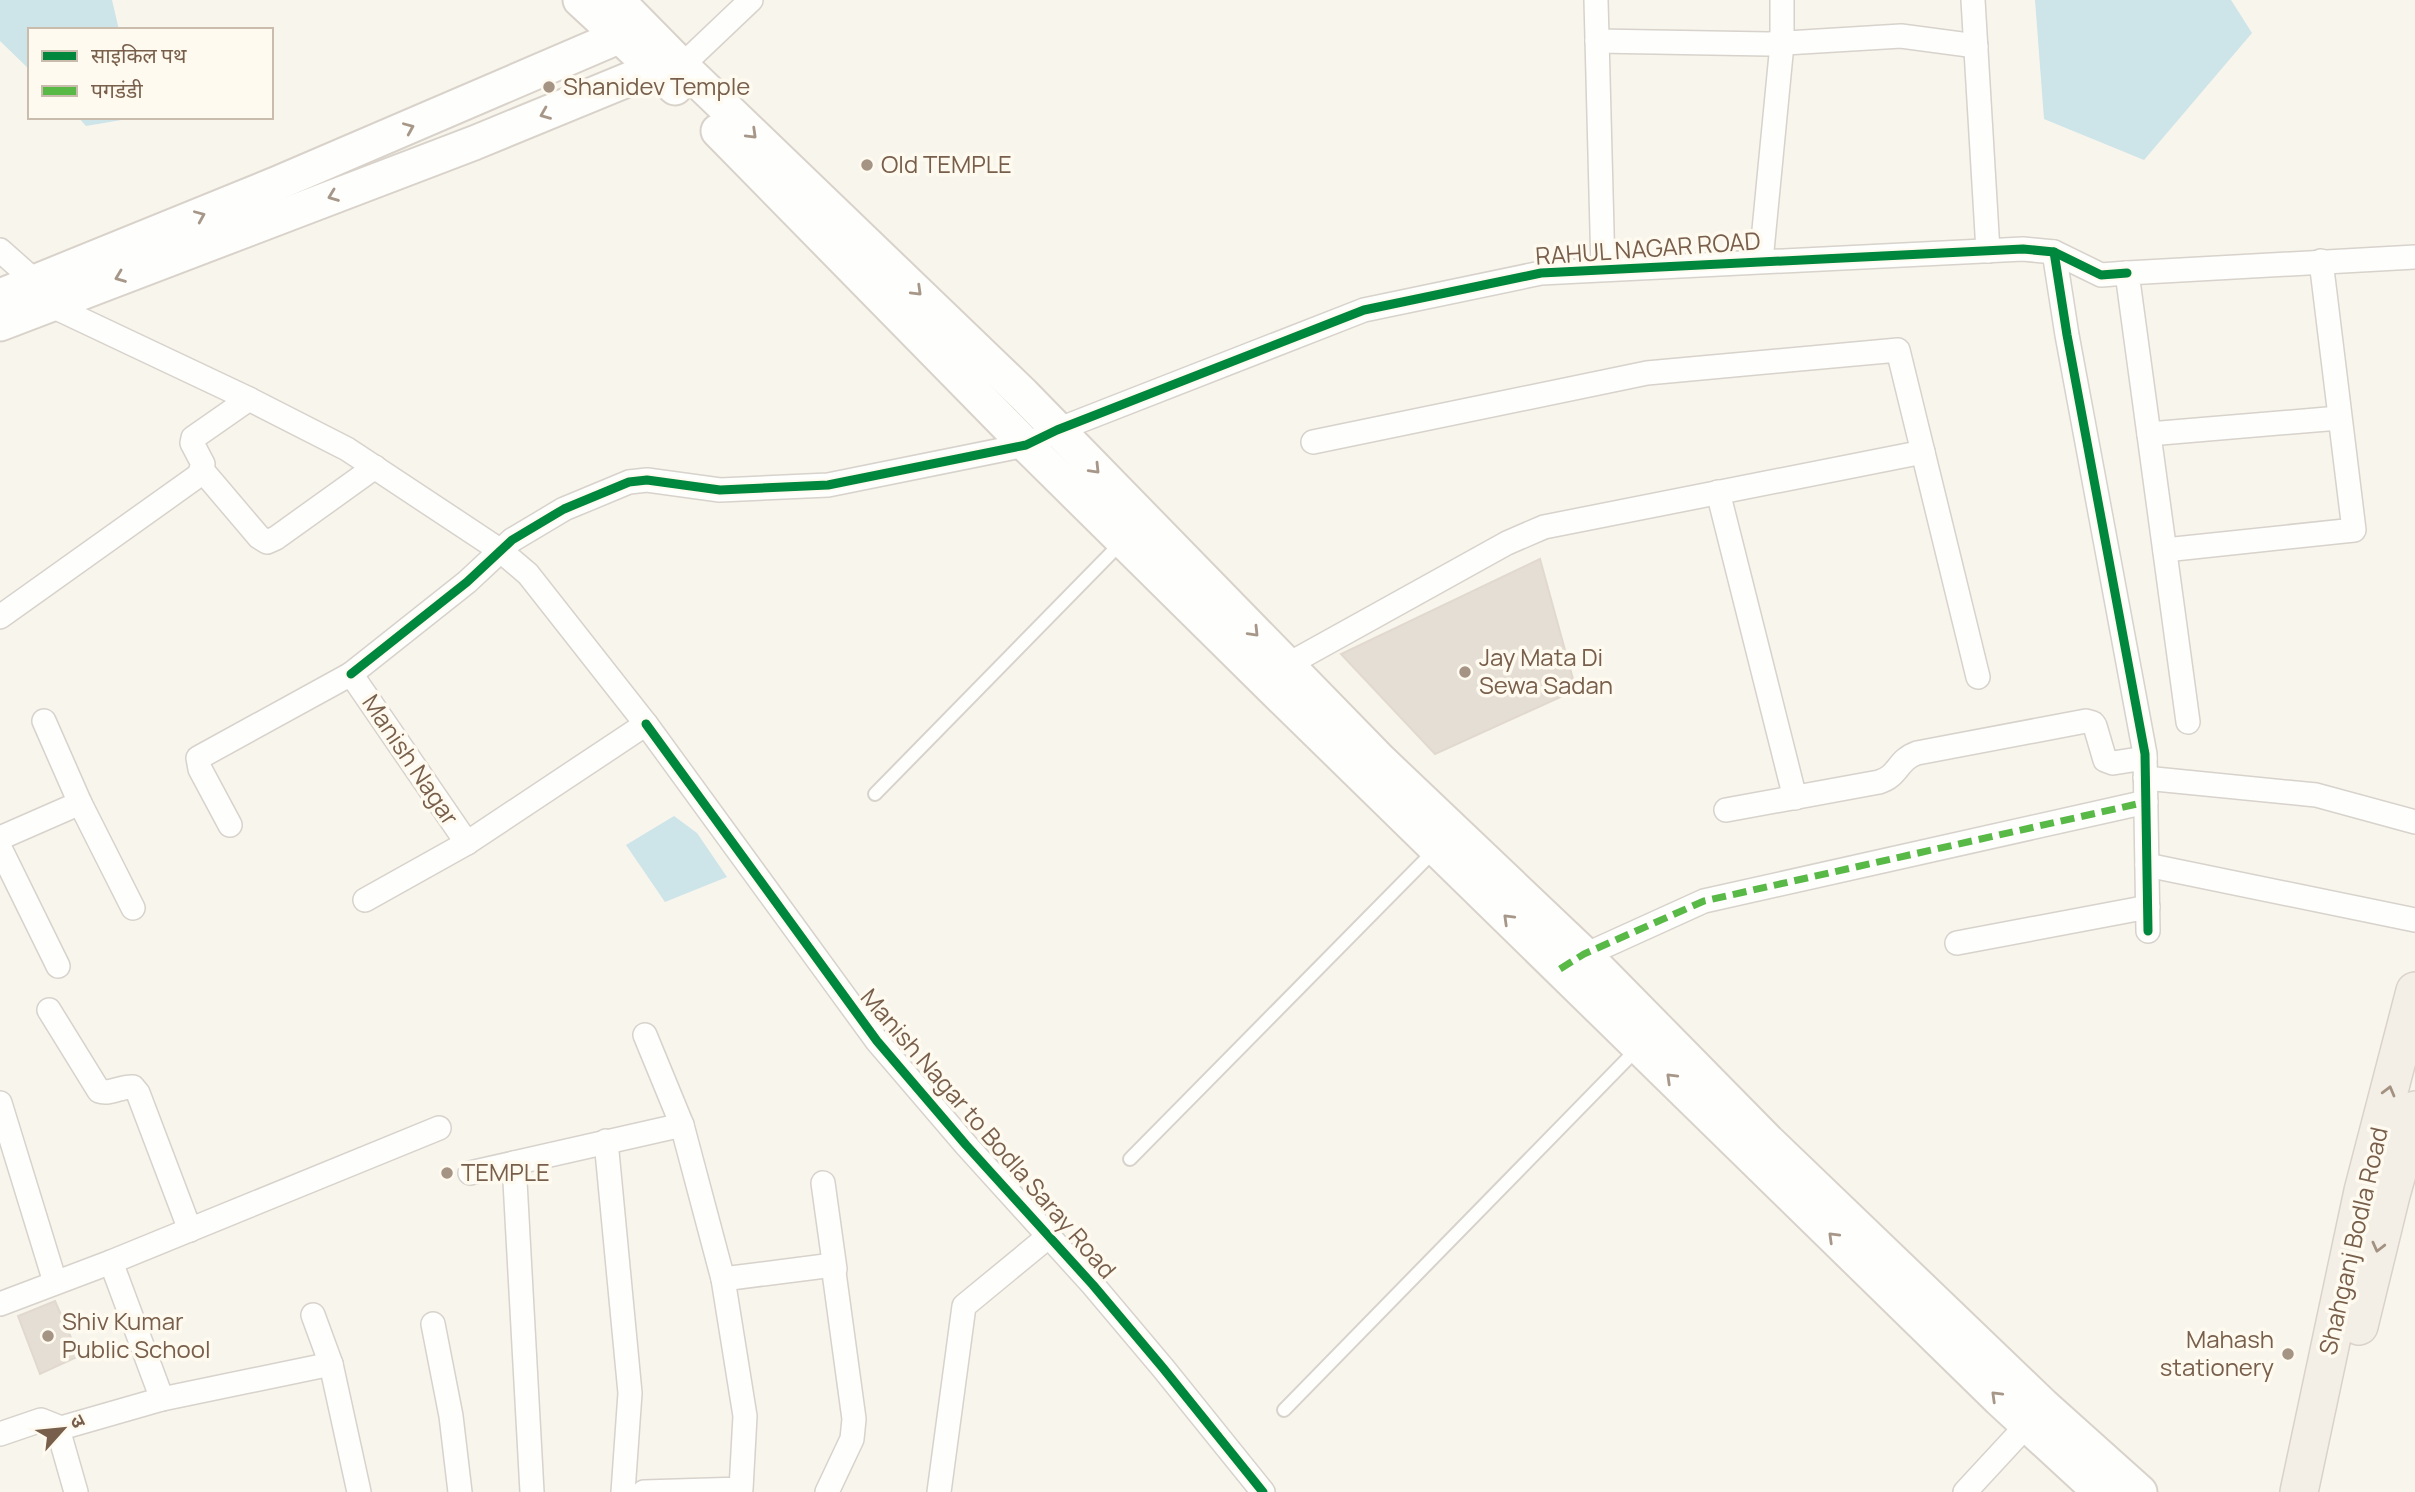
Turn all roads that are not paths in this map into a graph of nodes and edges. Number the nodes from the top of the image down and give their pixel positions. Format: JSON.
{"nodes":[{"id":1,"x":580,"y":0,"type":"edge"},
{"id":2,"x":617,"y":0,"type":"edge"},
{"id":3,"x":751,"y":0,"type":"edge"},
{"id":4,"x":1596,"y":0,"type":"edge"},
{"id":5,"x":1782,"y":0,"type":"edge"},
{"id":6,"x":1973,"y":0,"type":"edge"},
{"id":7,"x":618,"y":37,"type":"junction"},
{"id":8,"x":1597,"y":41,"type":"junction"},
{"id":9,"x":1782,"y":44,"type":"junction"},
{"id":10,"x":1976,"y":46,"type":"junction"},
{"id":11,"x":668,"y":72,"type":"junction"},
{"id":12,"x":0,"y":250,"type":"edge"},
{"id":13,"x":1988,"y":251,"type":"junction"},
{"id":14,"x":2054,"y":252,"type":"junction"},
{"id":15,"x":2415,"y":257,"type":"edge"},
{"id":16,"x":1761,"y":261,"type":"junction"},
{"id":17,"x":2321,"y":261,"type":"junction"},
{"id":18,"x":1603,"y":269,"type":"junction"},
{"id":19,"x":2127,"y":273,"type":"junction"},
{"id":20,"x":42,"y":293,"type":"junction"},
{"id":21,"x":0,"y":296,"type":"edge"},
{"id":22,"x":0,"y":324,"type":"edge"},
{"id":23,"x":249,"y":399,"type":"junction"},
{"id":24,"x":2339,"y":418,"type":"junction"},
{"id":25,"x":1057,"y":430,"type":"junction"},
{"id":26,"x":2149,"y":434,"type":"junction"},
{"id":27,"x":1313,"y":442,"type":"dead end"},
{"id":28,"x":1026,"y":445,"type":"junction"},
{"id":29,"x":1923,"y":452,"type":"junction"},
{"id":30,"x":376,"y":467,"type":"junction"},
{"id":31,"x":202,"y":470,"type":"junction"},
{"id":32,"x":1718,"y":492,"type":"junction"},
{"id":33,"x":1123,"y":541,"type":"junction"},
{"id":34,"x":506,"y":545,"type":"junction"},
{"id":35,"x":2165,"y":550,"type":"junction"},
{"id":36,"x":0,"y":617,"type":"edge"},
{"id":37,"x":1287,"y":665,"type":"junction"},
{"id":38,"x":351,"y":674,"type":"junction"},
{"id":39,"x":1978,"y":677,"type":"dead end"},
{"id":40,"x":44,"y":721,"type":"dead end"},
{"id":41,"x":2188,"y":722,"type":"dead end"},
{"id":42,"x":646,"y":724,"type":"junction"},
{"id":43,"x":2145,"y":768,"type":"junction"},
{"id":44,"x":875,"y":794,"type":"dead end"},
{"id":45,"x":1795,"y":798,"type":"junction"},
{"id":46,"x":2146,"y":802,"type":"junction"},
{"id":47,"x":80,"y":803,"type":"junction"},
{"id":48,"x":1726,"y":810,"type":"dead end"},
{"id":49,"x":2415,"y":821,"type":"edge"},
{"id":50,"x":230,"y":825,"type":"dead end"},
{"id":51,"x":0,"y":838,"type":"edge"},
{"id":52,"x":467,"y":843,"type":"junction"},
{"id":53,"x":0,"y":848,"type":"edge"},
{"id":54,"x":1436,"y":849,"type":"junction"},
{"id":55,"x":2147,"y":864,"type":"junction"},
{"id":56,"x":365,"y":900,"type":"dead end"},
{"id":57,"x":2148,"y":907,"type":"junction"},
{"id":58,"x":133,"y":908,"type":"dead end"},
{"id":59,"x":2415,"y":920,"type":"edge"},
{"id":60,"x":2148,"y":931,"type":"dead end"},
{"id":61,"x":1957,"y":943,"type":"dead end"},
{"id":62,"x":1572,"y":961,"type":"junction"},
{"id":63,"x":58,"y":966,"type":"dead end"},
{"id":64,"x":2415,"y":991,"type":"edge"},
{"id":65,"x":49,"y":1010,"type":"dead end"},
{"id":66,"x":645,"y":1035,"type":"dead end"},
{"id":67,"x":1639,"y":1046,"type":"junction"},
{"id":68,"x":0,"y":1102,"type":"edge"},
{"id":69,"x":2415,"y":1110,"type":"edge"},
{"id":70,"x":682,"y":1125,"type":"junction"},
{"id":71,"x":439,"y":1128,"type":"dead end"},
{"id":72,"x":606,"y":1141,"type":"junction"},
{"id":73,"x":1130,"y":1158,"type":"dead end"},
{"id":74,"x":513,"y":1163,"type":"junction"},
{"id":75,"x":470,"y":1173,"type":"dead end"},
{"id":76,"x":823,"y":1184,"type":"dead end"},
{"id":77,"x":2390,"y":1193,"type":"edge"},
{"id":78,"x":191,"y":1230,"type":"junction"},
{"id":79,"x":1049,"y":1237,"type":"junction"},
{"id":80,"x":111,"y":1262,"type":"junction"},
{"id":81,"x":835,"y":1269,"type":"junction"},
{"id":82,"x":723,"y":1279,"type":"junction"},
{"id":83,"x":55,"y":1282,"type":"junction"},
{"id":84,"x":0,"y":1304,"type":"edge"},
{"id":85,"x":313,"y":1315,"type":"dead end"},
{"id":86,"x":433,"y":1324,"type":"dead end"},
{"id":87,"x":331,"y":1364,"type":"junction"},
{"id":88,"x":162,"y":1399,"type":"junction"},
{"id":89,"x":1284,"y":1410,"type":"dead end"},
{"id":90,"x":2027,"y":1425,"type":"junction"},
{"id":91,"x":58,"y":1429,"type":"junction"},
{"id":92,"x":0,"y":1434,"type":"edge"},
{"id":93,"x":748,"y":1491,"type":"edge"},
{"id":94,"x":76,"y":1492,"type":"edge"},
{"id":95,"x":359,"y":1492,"type":"edge"},
{"id":96,"x":460,"y":1492,"type":"edge"},
{"id":97,"x":532,"y":1492,"type":"edge"},
{"id":98,"x":623,"y":1492,"type":"edge"},
{"id":99,"x":644,"y":1492,"type":"edge"},
{"id":100,"x":827,"y":1492,"type":"edge"},
{"id":101,"x":939,"y":1492,"type":"edge"},
{"id":102,"x":1263,"y":1492,"type":"edge"},
{"id":103,"x":1965,"y":1492,"type":"edge"},
{"id":104,"x":2101,"y":1492,"type":"edge"},
{"id":105,"x":2140,"y":1492,"type":"edge"},
{"id":106,"x":2299,"y":1492,"type":"edge"},
{"id":107,"x":2319,"y":1492,"type":"edge"}],
"edges":[{"from":1,"to":7,"type":"main road"},
{"from":2,"to":11,"type":"main road"},
{"from":3,"to":11,"type":"street"},
{"from":4,"to":8,"type":"street"},
{"from":5,"to":9,"type":"street"},
{"from":6,"to":10,"type":"street"},
{"from":7,"to":11,"type":"main road"},
{"from":20,"to":7,"type":"main road","one_way":true},
{"from":8,"to":9,"type":"street"},
{"from":8,"to":18,"type":"street"},
{"from":9,"to":10,"type":"street"},
{"from":9,"to":16,"type":"street"},
{"from":10,"to":13,"type":"street"},
{"from":11,"to":20,"type":"main road","one_way":true},
{"from":11,"to":25,"type":"main road","one_way":true},
{"from":11,"to":28,"type":"main road"},
{"from":12,"to":20,"type":"street","name":"Manish Nagar to Bodla Saray Road"},
{"from":13,"to":14,"type":"street","name":"RAHUL NAGAR ROAD"},
{"from":13,"to":16,"type":"street","name":"RAHUL NAGAR ROAD"},
{"from":14,"to":19,"type":"street","name":"RAHUL NAGAR ROAD"},
{"from":14,"to":43,"type":"street"},
{"from":15,"to":17,"type":"street","name":"RAHUL NAGAR ROAD"},
{"from":16,"to":18,"type":"street","name":"RAHUL NAGAR ROAD"},
{"from":17,"to":19,"type":"street","name":"RAHUL NAGAR ROAD"},
{"from":17,"to":24,"type":"street"},
{"from":18,"to":25,"type":"street","name":"RAHUL NAGAR ROAD"},
{"from":19,"to":26,"type":"street"},
{"from":20,"to":21,"type":"main road"},
{"from":20,"to":22,"type":"main road"},
{"from":20,"to":23,"type":"street","name":"Manish Nagar to Bodla Saray Road"},
{"from":23,"to":30,"type":"street","name":"Manish Nagar to Bodla Saray Road"},
{"from":23,"to":31,"type":"street"},
{"from":24,"to":26,"type":"street"},
{"from":24,"to":35,"type":"street"},
{"from":25,"to":28,"type":"street","name":"RAHUL NAGAR ROAD"},
{"from":25,"to":37,"type":"main road","one_way":true},
{"from":26,"to":35,"type":"street"},
{"from":27,"to":29,"type":"street"},
{"from":28,"to":33,"type":"main road"},
{"from":28,"to":34,"type":"street","name":"RAHUL NAGAR ROAD"},
{"from":29,"to":32,"type":"street"},
{"from":29,"to":39,"type":"street"},
{"from":30,"to":31,"type":"street"},
{"from":30,"to":34,"type":"street","name":"Manish Nagar to Bodla Saray Road"},
{"from":31,"to":36,"type":"street"},
{"from":32,"to":37,"type":"street"},
{"from":32,"to":45,"type":"street"},
{"from":33,"to":44,"type":"lane"},
{"from":33,"to":54,"type":"main road"},
{"from":34,"to":38,"type":"street","name":"RAHUL NAGAR ROAD"},
{"from":34,"to":42,"type":"street","name":"Manish Nagar to Bodla Saray Road"},
{"from":35,"to":41,"type":"street"},
{"from":37,"to":62,"type":"main road"},
{"from":38,"to":50,"type":"street","name":"Manish Nagar"},
{"from":38,"to":52,"type":"street","name":"Manish Nagar"},
{"from":40,"to":47,"type":"street"},
{"from":42,"to":52,"type":"street"},
{"from":42,"to":79,"type":"street","name":"Manish Nagar to Bodla Saray Road"},
{"from":43,"to":45,"type":"street"},
{"from":43,"to":46,"type":"street"},
{"from":43,"to":49,"type":"street"},
{"from":45,"to":48,"type":"street"},
{"from":46,"to":55,"type":"street"},
{"from":46,"to":62,"type":"street"},
{"from":47,"to":51,"type":"street"},
{"from":47,"to":58,"type":"street"},
{"from":52,"to":56,"type":"street"},
{"from":53,"to":63,"type":"street"},
{"from":62,"to":54,"type":"main road","one_way":true},
{"from":54,"to":73,"type":"lane"},
{"from":55,"to":57,"type":"street"},
{"from":55,"to":59,"type":"street"},
{"from":57,"to":60,"type":"street"},
{"from":57,"to":61,"type":"street"},
{"from":62,"to":67,"type":"main road"},
{"from":62,"to":105,"type":"main road"},
{"from":77,"to":64,"type":"main road","name":"Shahganj Bodla Road","one_way":true},
{"from":65,"to":78,"type":"street"},
{"from":66,"to":70,"type":"street"},
{"from":67,"to":89,"type":"lane"},
{"from":90,"to":67,"type":"main road","one_way":true},
{"from":68,"to":83,"type":"street"},
{"from":69,"to":77,"type":"main road","name":"Shahganj Bodla Road"},
{"from":70,"to":72,"type":"street"},
{"from":70,"to":82,"type":"street"},
{"from":71,"to":78,"type":"street"},
{"from":72,"to":74,"type":"street"},
{"from":72,"to":98,"type":"street"},
{"from":74,"to":75,"type":"street"},
{"from":74,"to":97,"type":"street"},
{"from":76,"to":81,"type":"street"},
{"from":77,"to":106,"type":"main road","name":"Shahganj Bodla Road"},
{"from":77,"to":107,"type":"main road","name":"Shahganj Bodla Road","one_way":true},
{"from":78,"to":80,"type":"street"},
{"from":79,"to":101,"type":"street"},
{"from":79,"to":102,"type":"street","name":"Manish Nagar to Bodla Saray Road"},
{"from":80,"to":83,"type":"street"},
{"from":80,"to":88,"type":"street"},
{"from":81,"to":82,"type":"street"},
{"from":81,"to":100,"type":"street"},
{"from":82,"to":93,"type":"street"},
{"from":83,"to":84,"type":"street"},
{"from":85,"to":87,"type":"street"},
{"from":86,"to":96,"type":"street"},
{"from":87,"to":88,"type":"street"},
{"from":87,"to":95,"type":"street"},
{"from":88,"to":91,"type":"street"},
{"from":90,"to":103,"type":"street"},
{"from":90,"to":104,"type":"main road"},
{"from":91,"to":92,"type":"street"},
{"from":91,"to":94,"type":"street"},
{"from":93,"to":99,"type":"street"}]}
